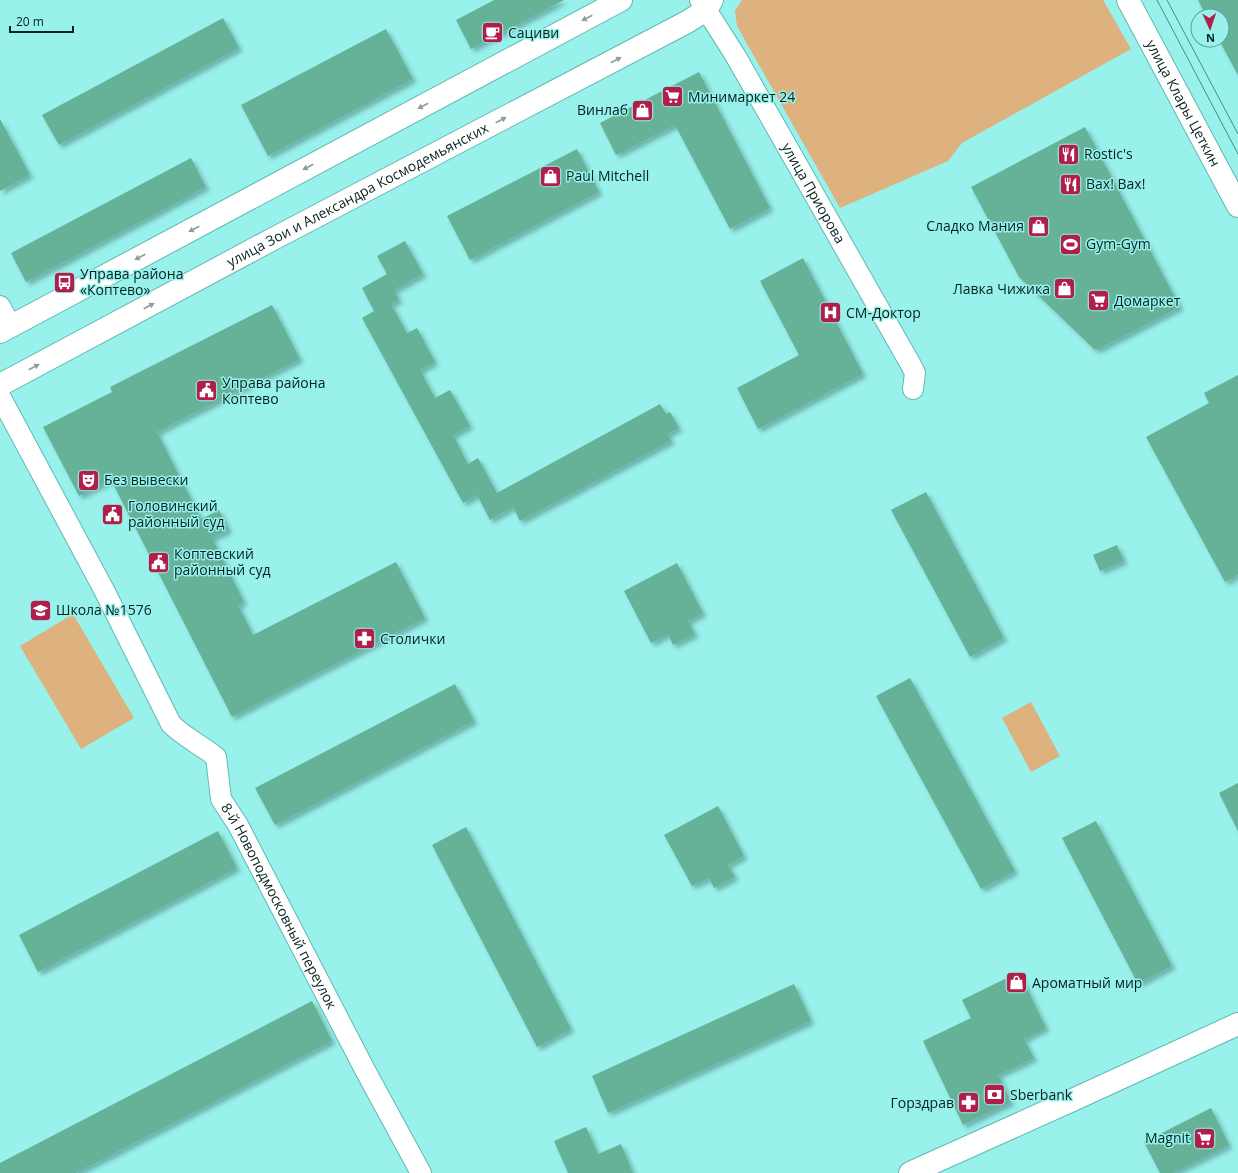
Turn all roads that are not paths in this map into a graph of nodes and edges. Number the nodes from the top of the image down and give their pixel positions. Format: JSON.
{"nodes":[{"id":1,"x":621,"y":0,"type":"edge"},
{"id":2,"x":1128,"y":0,"type":"edge"},
{"id":3,"x":706,"y":3,"type":"edge"},
{"id":4,"x":1238,"y":206,"type":"edge"},
{"id":5,"x":0,"y":306,"type":"edge"},
{"id":6,"x":5,"y":329,"type":"edge"},
{"id":7,"x":0,"y":386,"type":"edge"},
{"id":8,"x":913,"y":389,"type":"dead end"},
{"id":9,"x":0,"y":396,"type":"edge"},
{"id":10,"x":1238,"y":1024,"type":"edge"},
{"id":11,"x":421,"y":1173,"type":"edge"},
{"id":12,"x":910,"y":1173,"type":"edge"}],
"edges":[{"from":1,"to":6,"type":"main road","one_way":true},
{"from":2,"to":4,"type":"main road","name":"улица Клары Цеткин"},
{"from":7,"to":3,"type":"main road","name":"улица Зои и Александра Космодемьянских","one_way":true},
{"from":3,"to":8,"type":"street","name":"улица Приорова"},
{"from":5,"to":6,"type":"street"},
{"from":9,"to":11,"type":"street","name":"8-й Новоподмосковный переулок"},
{"from":10,"to":12,"type":"main road"}]}
